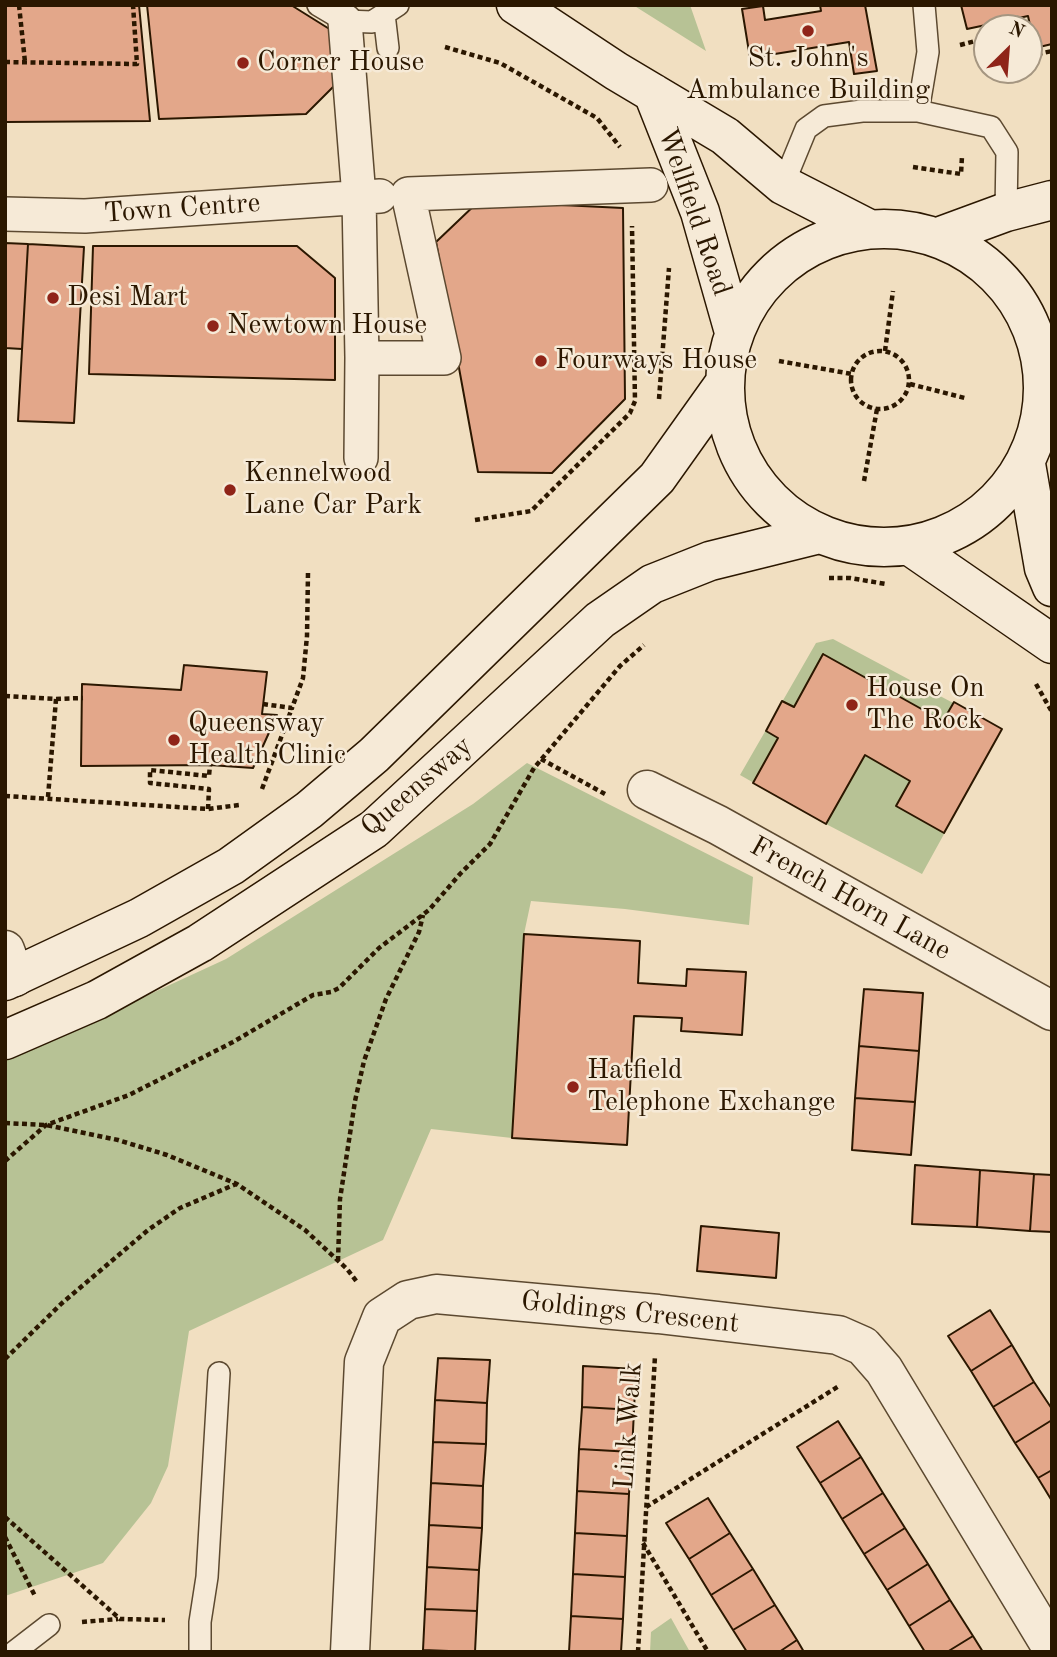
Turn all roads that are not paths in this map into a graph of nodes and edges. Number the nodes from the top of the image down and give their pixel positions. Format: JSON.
{"nodes":[{"id":1,"x":516,"y":5,"type":"edge"},
{"id":2,"x":923,"y":5,"type":"edge"},
{"id":3,"x":391,"y":10,"type":"edge"},
{"id":4,"x":331,"y":13,"type":"edge"},
{"id":5,"x":388,"y":48,"type":"dead end"},
{"id":6,"x":653,"y":93,"type":"junction"},
{"id":7,"x":918,"y":111,"type":"junction"},
{"id":8,"x":783,"y":184,"type":"junction"},
{"id":9,"x":641,"y":186,"type":"road end"},
{"id":10,"x":408,"y":194,"type":"junction"},
{"id":11,"x":359,"y":197,"type":"junction"},
{"id":12,"x":1052,"y":200,"type":"edge"},
{"id":13,"x":1006,"y":212,"type":"junction"},
{"id":14,"x":5,"y":214,"type":"edge"},
{"id":15,"x":867,"y":229,"type":"junction"},
{"id":16,"x":939,"y":237,"type":"junction"},
{"id":17,"x":734,"y":332,"type":"junction"},
{"id":18,"x":1048,"y":357,"type":"edge"},
{"id":19,"x":362,"y":358,"type":"junction"},
{"id":20,"x":724,"y":384,"type":"junction"},
{"id":21,"x":361,"y":458,"type":"dead end"},
{"id":22,"x":1026,"y":464,"type":"junction"},
{"id":23,"x":819,"y":534,"type":"junction"},
{"id":24,"x":910,"y":546,"type":"junction"},
{"id":25,"x":1052,"y":587,"type":"edge"},
{"id":26,"x":1052,"y":644,"type":"edge"},
{"id":27,"x":647,"y":790,"type":"dead end"},
{"id":28,"x":9,"y":969,"type":"edge"},
{"id":29,"x":1052,"y":1011,"type":"edge"},
{"id":30,"x":5,"y":1040,"type":"edge"},
{"id":31,"x":219,"y":1373,"type":"dead end"},
{"id":32,"x":49,"y":1625,"type":"road end"},
{"id":33,"x":1052,"y":1648,"type":"edge"},
{"id":34,"x":14,"y":1652,"type":"edge"},
{"id":35,"x":200,"y":1652,"type":"edge"},
{"id":36,"x":350,"y":1652,"type":"edge"}],
"edges":[{"from":1,"to":6,"type":"main road","name":"Wellfield Road"},
{"from":2,"to":7,"type":"lane"},
{"from":3,"to":4,"type":"lane"},
{"from":3,"to":5,"type":"lane"},
{"from":4,"to":11,"type":"street"},
{"from":6,"to":8,"type":"main road","name":"Wellfield Road"},
{"from":6,"to":17,"type":"main road","name":"Wellfield Road"},
{"from":7,"to":8,"type":"lane"},
{"from":7,"to":13,"type":"lane"},
{"from":8,"to":15,"type":"main road","name":"Wellfield Road"},
{"from":9,"to":10,"type":"street","name":"Town Centre"},
{"from":10,"to":11,"type":"street","name":"Town Centre"},
{"from":10,"to":19,"type":"street"},
{"from":11,"to":14,"type":"street","name":"Town Centre"},
{"from":11,"to":19,"type":"street"},
{"from":12,"to":13,"type":"main road"},
{"from":13,"to":16,"type":"main road"},
{"from":15,"to":16,"type":"main road"},
{"from":15,"to":17,"type":"main road"},
{"from":16,"to":18,"type":"main road"},
{"from":17,"to":20,"type":"main road"},
{"from":18,"to":22,"type":"main road"},
{"from":19,"to":21,"type":"street"},
{"from":20,"to":23,"type":"main road"},
{"from":20,"to":28,"type":"main road","name":"Queensway"},
{"from":22,"to":24,"type":"main road"},
{"from":22,"to":25,"type":"main road"},
{"from":23,"to":24,"type":"main road"},
{"from":23,"to":30,"type":"main road","name":"Queensway"},
{"from":24,"to":26,"type":"main road"},
{"from":27,"to":29,"type":"main road","name":"French Horn Lane"},
{"from":31,"to":35,"type":"lane"},
{"from":32,"to":34,"type":"lane"},
{"from":33,"to":36,"type":"main road","name":"Goldings Crescent"}]}
